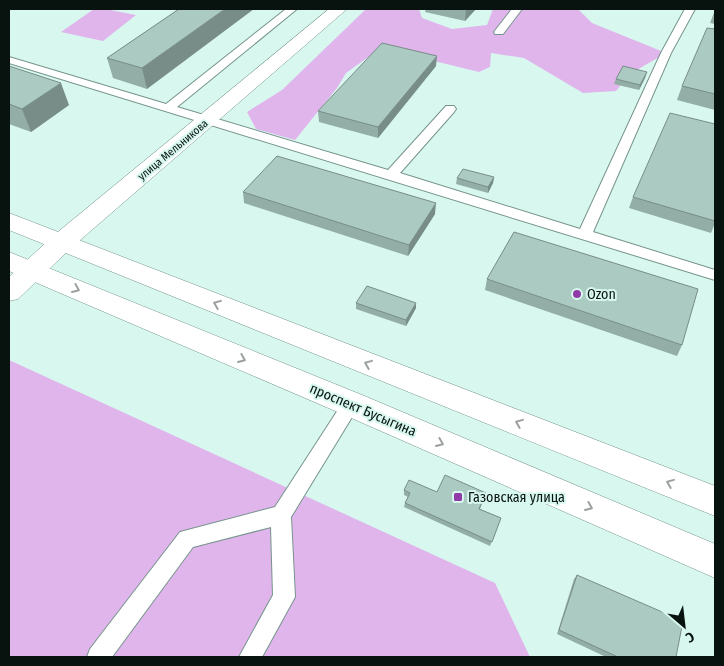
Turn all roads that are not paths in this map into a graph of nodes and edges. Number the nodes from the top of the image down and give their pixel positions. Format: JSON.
{"nodes":[{"id":1,"x":292,"y":9,"type":"edge"},
{"id":2,"x":339,"y":9,"type":"edge"},
{"id":3,"x":517,"y":9,"type":"edge"},
{"id":4,"x":690,"y":9,"type":"edge"},
{"id":5,"x":498,"y":32,"type":"dead end"},
{"id":6,"x":9,"y":60,"type":"edge"},
{"id":7,"x":168,"y":108,"type":"junction"},
{"id":8,"x":450,"y":109,"type":"dead end"},
{"id":9,"x":209,"y":120,"type":"junction"},
{"id":10,"x":391,"y":174,"type":"junction"},
{"id":11,"x":9,"y":221,"type":"edge"},
{"id":12,"x":585,"y":234,"type":"junction"},
{"id":13,"x":62,"y":242,"type":"junction"},
{"id":14,"x":20,"y":266,"type":"edge"},
{"id":15,"x":715,"y":275,"type":"edge"},
{"id":16,"x":9,"y":292,"type":"edge"},
{"id":17,"x":351,"y":404,"type":"junction"},
{"id":18,"x":715,"y":501,"type":"edge"},
{"id":19,"x":281,"y":515,"type":"junction"},
{"id":20,"x":715,"y":562,"type":"edge"},
{"id":21,"x":98,"y":657,"type":"edge"},
{"id":22,"x":250,"y":657,"type":"edge"}],
"edges":[{"from":1,"to":7,"type":"lane"},
{"from":2,"to":9,"type":"main road","name":"улица Мельникова"},
{"from":3,"to":5,"type":"lane"},
{"from":4,"to":12,"type":"lane"},
{"from":6,"to":7,"type":"lane"},
{"from":7,"to":9,"type":"lane"},
{"from":8,"to":10,"type":"lane"},
{"from":9,"to":10,"type":"lane"},
{"from":9,"to":13,"type":"main road","name":"улица Мельникова"},
{"from":10,"to":12,"type":"lane"},
{"from":11,"to":13,"type":"main road"},
{"from":12,"to":15,"type":"lane"},
{"from":13,"to":14,"type":"main road","name":"улица Мельникова"},
{"from":18,"to":13,"type":"main road","one_way":true},
{"from":14,"to":16,"type":"main road","name":"улица Мельникова"},
{"from":14,"to":17,"type":"main road","name":"проспект Бусыгина","one_way":true},
{"from":17,"to":19,"type":"lane"},
{"from":17,"to":20,"type":"main road","name":"проспект Бусыгина","one_way":true},
{"from":19,"to":21,"type":"lane"},
{"from":19,"to":22,"type":"lane"}]}
